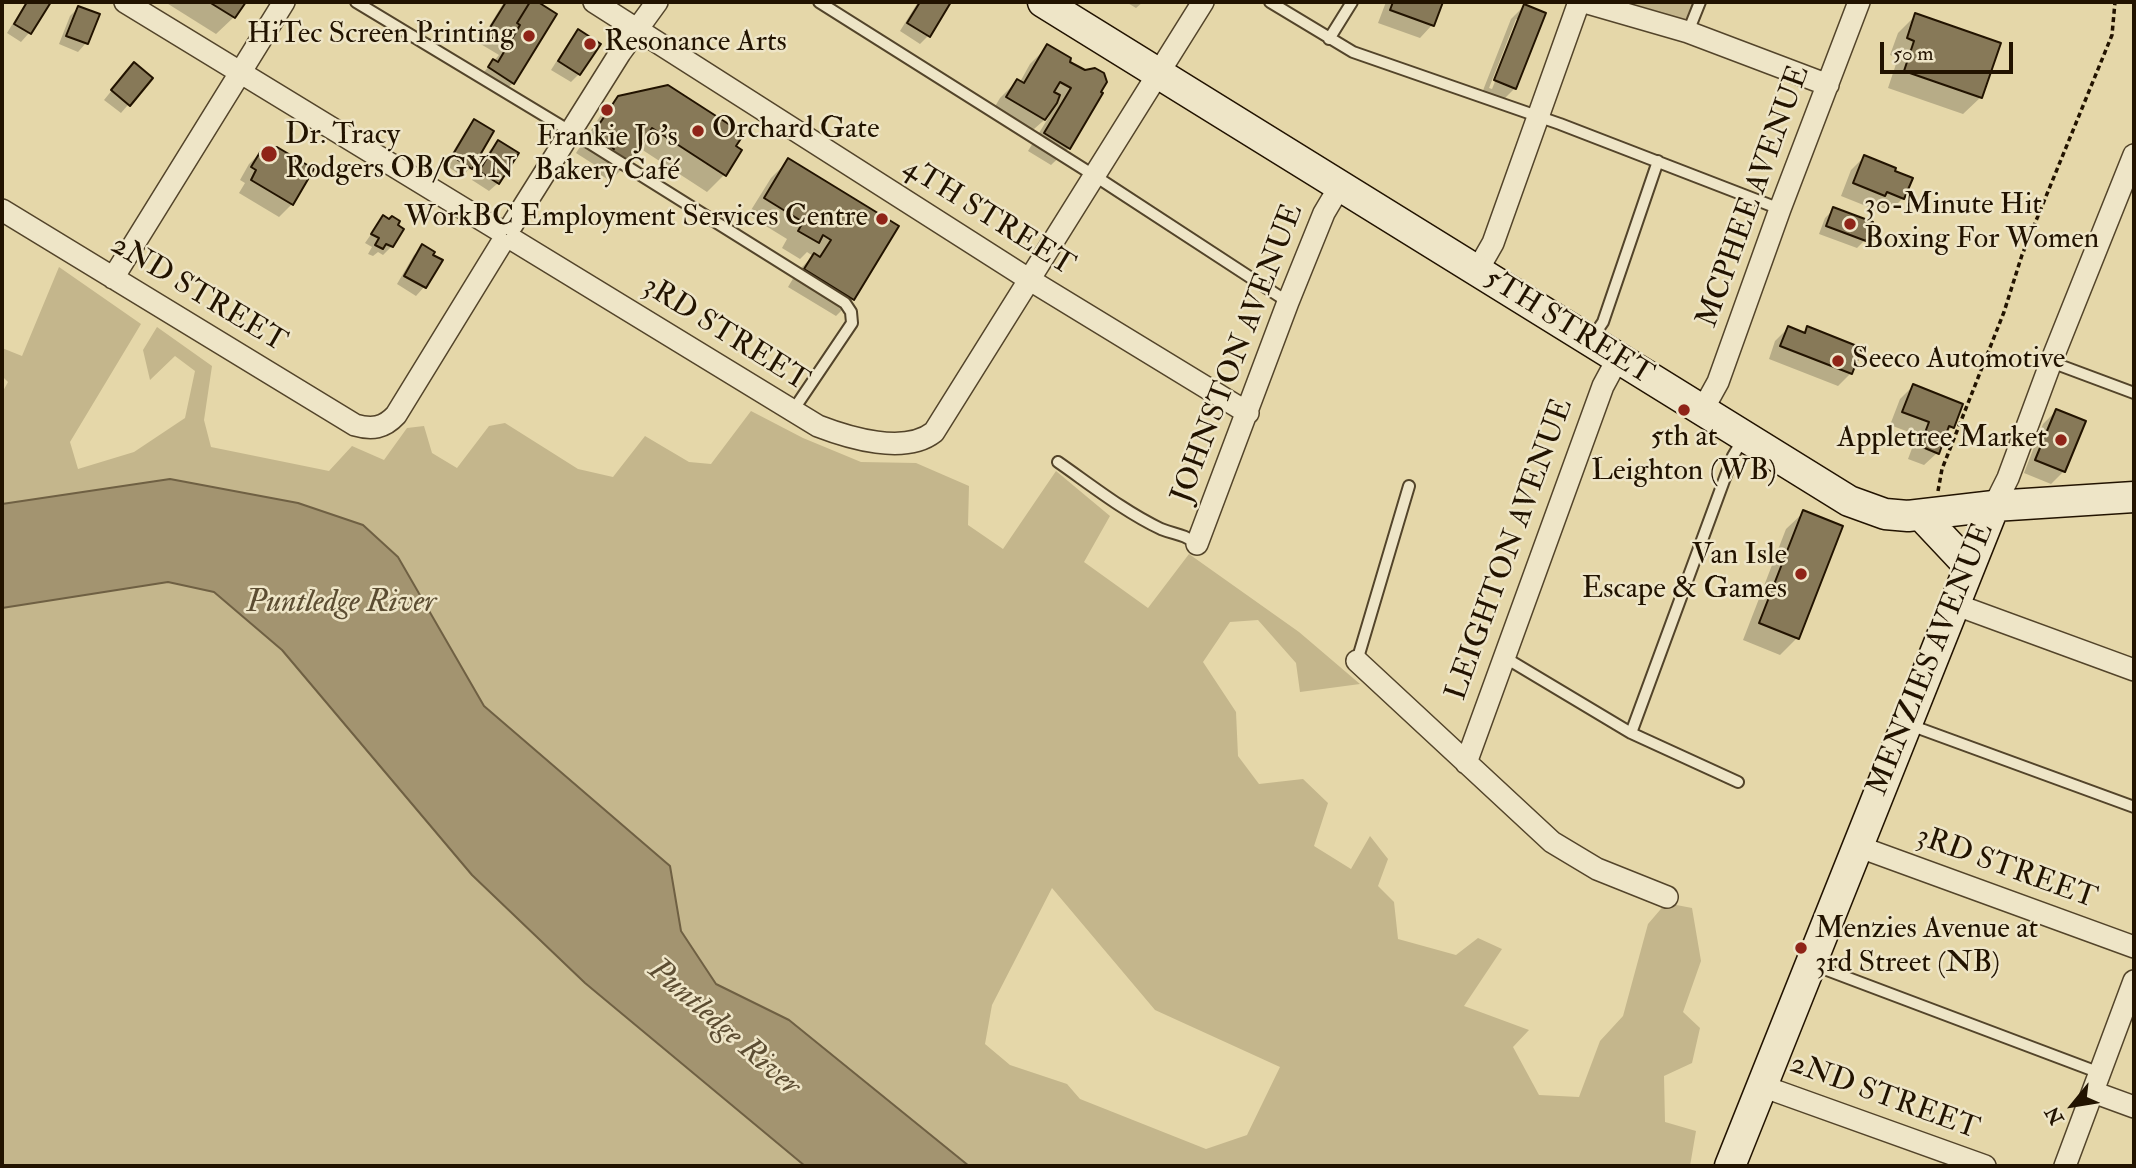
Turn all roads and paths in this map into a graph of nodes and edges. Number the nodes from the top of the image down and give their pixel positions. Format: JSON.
{"nodes":[{"id":1,"x":125,"y":2,"type":"edge"},
{"id":2,"x":284,"y":2,"type":"edge"},
{"id":3,"x":356,"y":2,"type":"edge"},
{"id":4,"x":594,"y":2,"type":"edge"},
{"id":5,"x":657,"y":2,"type":"edge"},
{"id":6,"x":819,"y":2,"type":"edge"},
{"id":7,"x":1043,"y":2,"type":"edge"},
{"id":8,"x":1203,"y":2,"type":"edge"},
{"id":9,"x":1270,"y":2,"type":"edge"},
{"id":10,"x":1352,"y":2,"type":"edge"},
{"id":11,"x":1581,"y":2,"type":"edge"},
{"id":12,"x":1700,"y":2,"type":"edge"},
{"id":13,"x":1859,"y":2,"type":"edge"},
{"id":14,"x":2115,"y":2,"type":"edge"},
{"id":15,"x":638,"y":29,"type":"junction"},
{"id":16,"x":1688,"y":32,"type":"junction"},
{"id":17,"x":1329,"y":39,"type":"junction"},
{"id":18,"x":240,"y":73,"type":"junction"},
{"id":19,"x":1158,"y":74,"type":"junction"},
{"id":20,"x":1828,"y":85,"type":"junction"},
{"id":21,"x":1537,"y":116,"type":"junction"},
{"id":22,"x":571,"y":132,"type":"junction"},
{"id":23,"x":2134,"y":155,"type":"edge"},
{"id":24,"x":1658,"y":161,"type":"junction"},
{"id":25,"x":1095,"y":176,"type":"junction"},
{"id":26,"x":1340,"y":186,"type":"junction"},
{"id":27,"x":1780,"y":209,"type":"junction"},
{"id":28,"x":2,"y":210,"type":"edge"},
{"id":29,"x":506,"y":235,"type":"junction"},
{"id":30,"x":1477,"y":271,"type":"junction"},
{"id":31,"x":113,"y":278,"type":"junction"},
{"id":32,"x":1030,"y":281,"type":"junction"},
{"id":33,"x":1288,"y":302,"type":"junction"},
{"id":34,"x":1590,"y":342,"type":"junction"},
{"id":35,"x":1617,"y":359,"type":"junction"},
{"id":36,"x":2051,"y":362,"type":"junction"},
{"id":37,"x":2134,"y":393,"type":"edge"},
{"id":38,"x":792,"y":411,"type":"junction"},
{"id":39,"x":1702,"y":411,"type":"junction"},
{"id":40,"x":1248,"y":412,"type":"junction"},
{"id":41,"x":1745,"y":437,"type":"junction"},
{"id":42,"x":1058,"y":462,"type":"dead end"},
{"id":43,"x":1409,"y":486,"type":"dead end"},
{"id":44,"x":2134,"y":497,"type":"edge"},
{"id":45,"x":1994,"y":506,"type":"junction"},
{"id":46,"x":1927,"y":514,"type":"junction"},
{"id":47,"x":1197,"y":544,"type":"joint"},
{"id":48,"x":1969,"y":566,"type":"junction"},
{"id":49,"x":1954,"y":604,"type":"junction"},
{"id":50,"x":1504,"y":656,"type":"junction"},
{"id":51,"x":1357,"y":661,"type":"joint"},
{"id":52,"x":2134,"y":670,"type":"edge"},
{"id":53,"x":1906,"y":724,"type":"junction"},
{"id":54,"x":1630,"y":733,"type":"junction"},
{"id":55,"x":1466,"y":763,"type":"junction"},
{"id":56,"x":1738,"y":782,"type":"dead end"},
{"id":57,"x":2134,"y":807,"type":"edge"},
{"id":58,"x":1857,"y":846,"type":"junction"},
{"id":59,"x":1667,"y":897,"type":"dead end"},
{"id":60,"x":2134,"y":947,"type":"edge"},
{"id":61,"x":1811,"y":964,"type":"junction"},
{"id":62,"x":2134,"y":981,"type":"edge"},
{"id":63,"x":2097,"y":1082,"type":"junction"},
{"id":64,"x":1762,"y":1086,"type":"junction"},
{"id":65,"x":2134,"y":1107,"type":"edge"},
{"id":66,"x":1958,"y":1162,"type":"edge"},
{"id":67,"x":1730,"y":1166,"type":"edge"},
{"id":68,"x":1985,"y":1166,"type":"edge"},
{"id":69,"x":2065,"y":1166,"type":"edge"}],
"edges":[{"from":1,"to":18,"type":"street","name":"3RD STREET"},
{"from":2,"to":18,"type":"street"},
{"from":3,"to":22,"type":"lane"},
{"from":4,"to":15,"type":"street","name":"4TH STREET"},
{"from":5,"to":15,"type":"street"},
{"from":6,"to":25,"type":"lane"},
{"from":7,"to":19,"type":"street","name":"5TH STREET"},
{"from":8,"to":19,"type":"street"},
{"from":9,"to":17,"type":"lane"},
{"from":10,"to":17,"type":"lane"},
{"from":11,"to":16,"type":"street"},
{"from":11,"to":21,"type":"street"},
{"from":12,"to":16,"type":"lane"},
{"from":13,"to":20,"type":"street","name":"MCPHEE AVENUE"},
{"from":14,"to":46,"type":"path"},
{"from":15,"to":22,"type":"street"},
{"from":15,"to":32,"type":"street","name":"4TH STREET"},
{"from":16,"to":20,"type":"street"},
{"from":17,"to":21,"type":"lane"},
{"from":18,"to":29,"type":"street","name":"3RD STREET"},
{"from":18,"to":31,"type":"street"},
{"from":19,"to":25,"type":"street"},
{"from":19,"to":26,"type":"street","name":"5TH STREET"},
{"from":20,"to":27,"type":"street","name":"MCPHEE AVENUE"},
{"from":21,"to":24,"type":"lane"},
{"from":21,"to":30,"type":"street"},
{"from":22,"to":29,"type":"street"},
{"from":22,"to":38,"type":"lane"},
{"from":23,"to":36,"type":"street","name":"MENZIES AVENUE"},
{"from":24,"to":27,"type":"lane"},
{"from":24,"to":34,"type":"lane"},
{"from":25,"to":32,"type":"street"},
{"from":25,"to":33,"type":"lane"},
{"from":26,"to":30,"type":"street","name":"5TH STREET"},
{"from":26,"to":33,"type":"street","name":"JOHNSTON AVENUE"},
{"from":27,"to":39,"type":"street","name":"MCPHEE AVENUE"},
{"from":28,"to":31,"type":"street","name":"2ND STREET"},
{"from":29,"to":31,"type":"street","name":"2ND STREET"},
{"from":29,"to":38,"type":"street","name":"3RD STREET"},
{"from":30,"to":34,"type":"street","name":"5TH STREET"},
{"from":32,"to":38,"type":"street","name":"3RD STREET"},
{"from":32,"to":40,"type":"street","name":"4TH STREET"},
{"from":33,"to":40,"type":"street","name":"JOHNSTON AVENUE"},
{"from":34,"to":35,"type":"street","name":"5TH STREET"},
{"from":35,"to":39,"type":"street","name":"5TH STREET"},
{"from":35,"to":50,"type":"street","name":"LEIGHTON AVENUE"},
{"from":36,"to":37,"type":"lane"},
{"from":36,"to":45,"type":"street","name":"MENZIES AVENUE"},
{"from":39,"to":41,"type":"street","name":"5TH STREET"},
{"from":40,"to":47,"type":"street","name":"JOHNSTON AVENUE"},
{"from":41,"to":46,"type":"street","name":"5TH STREET"},
{"from":41,"to":54,"type":"lane"},
{"from":42,"to":47,"type":"lane"},
{"from":43,"to":51,"type":"lane"},
{"from":44,"to":45,"type":"street","name":"5TH STREET"},
{"from":45,"to":46,"type":"street","name":"5TH STREET"},
{"from":45,"to":48,"type":"street","name":"MENZIES AVENUE"},
{"from":46,"to":48,"type":"street"},
{"from":48,"to":49,"type":"street","name":"MENZIES AVENUE"},
{"from":49,"to":52,"type":"street"},
{"from":49,"to":53,"type":"street","name":"MENZIES AVENUE"},
{"from":50,"to":54,"type":"lane"},
{"from":50,"to":55,"type":"street","name":"LEIGHTON AVENUE"},
{"from":51,"to":55,"type":"street"},
{"from":53,"to":57,"type":"lane"},
{"from":53,"to":58,"type":"street","name":"MENZIES AVENUE"},
{"from":54,"to":56,"type":"lane"},
{"from":55,"to":59,"type":"street"},
{"from":58,"to":60,"type":"street","name":"3RD STREET"},
{"from":58,"to":61,"type":"street","name":"MENZIES AVENUE"},
{"from":61,"to":63,"type":"lane"},
{"from":61,"to":64,"type":"street","name":"MENZIES AVENUE"},
{"from":62,"to":63,"type":"street"},
{"from":63,"to":65,"type":"street"},
{"from":63,"to":69,"type":"street"},
{"from":64,"to":66,"type":"street","name":"2ND STREET"},
{"from":64,"to":67,"type":"street","name":"MENZIES AVENUE"},
{"from":66,"to":68,"type":"street","name":"2ND STREET"}]}
